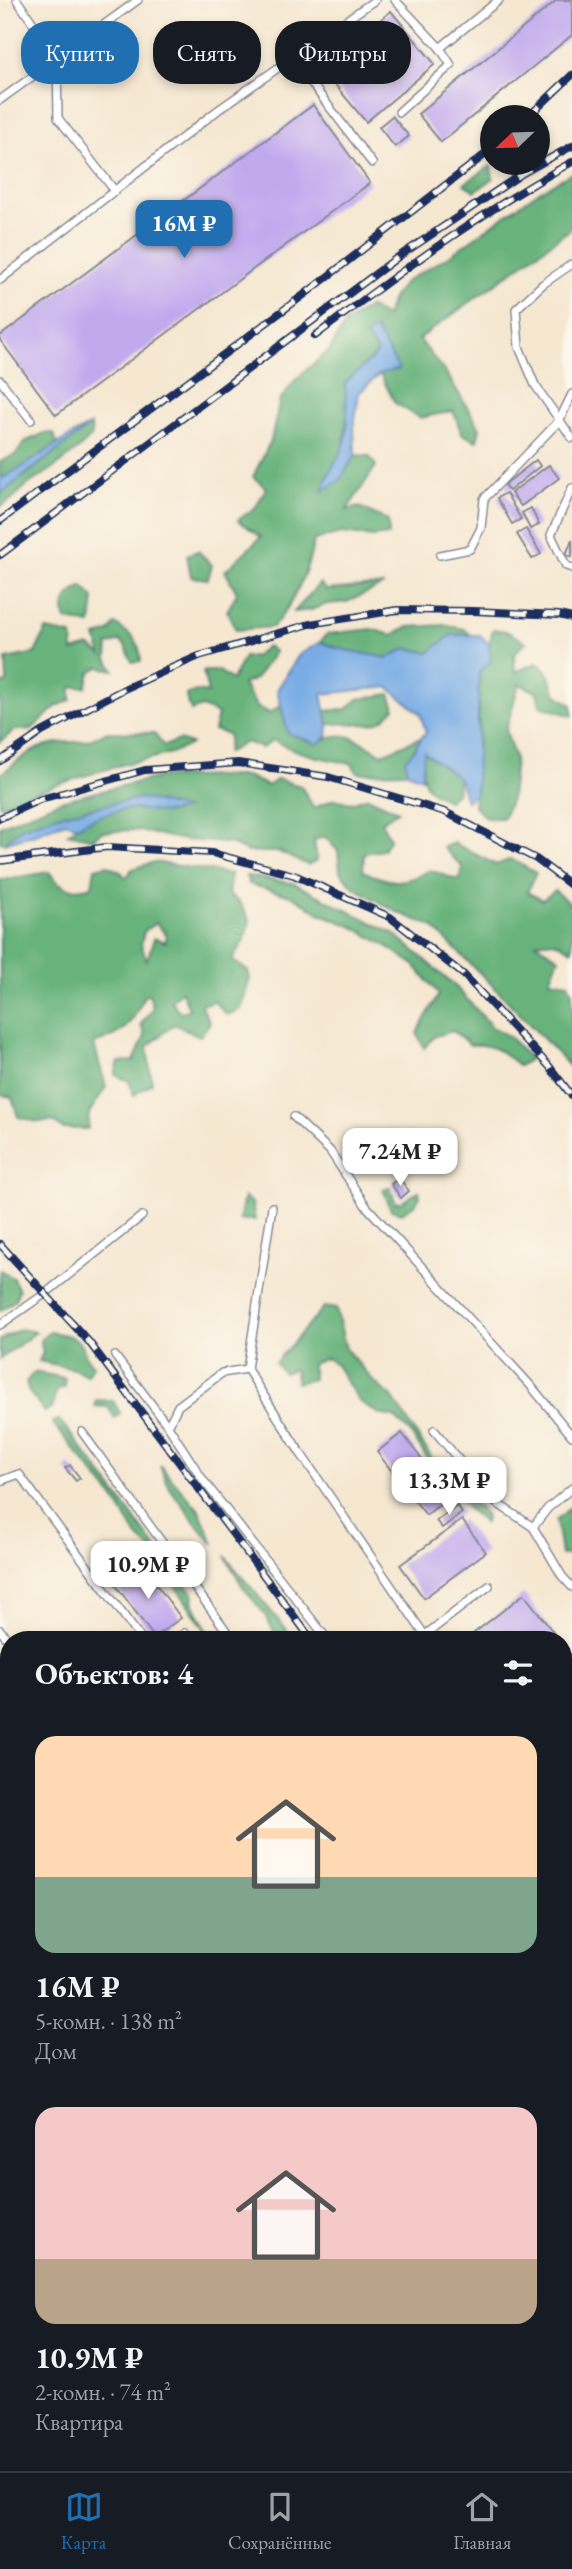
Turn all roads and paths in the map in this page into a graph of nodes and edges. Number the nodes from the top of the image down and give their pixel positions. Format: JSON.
{"nodes":[{"id":1,"x":17,"y":0,"type":"edge"},
{"id":2,"x":138,"y":0,"type":"edge"},
{"id":3,"x":375,"y":0,"type":"edge"},
{"id":4,"x":395,"y":0,"type":"edge"},
{"id":5,"x":499,"y":0,"type":"edge"},
{"id":6,"x":31,"y":21,"type":"edge"},
{"id":7,"x":109,"y":21,"type":"edge"},
{"id":8,"x":346,"y":21,"type":"edge"},
{"id":9,"x":440,"y":48,"type":"junction"},
{"id":10,"x":275,"y":71,"type":"edge"},
{"id":11,"x":22,"y":84,"type":"edge"},
{"id":12,"x":57,"y":84,"type":"edge"},
{"id":13,"x":312,"y":84,"type":"edge"},
{"id":14,"x":0,"y":100,"type":"edge"},
{"id":15,"x":399,"y":112,"type":"dead end"},
{"id":16,"x":372,"y":163,"type":"dead end"},
{"id":17,"x":115,"y":191,"type":"junction"},
{"id":18,"x":572,"y":264,"type":"edge"},
{"id":19,"x":0,"y":280,"type":"edge"},
{"id":20,"x":0,"y":380,"type":"edge"},
{"id":21,"x":572,"y":394,"type":"edge"},
{"id":22,"x":31,"y":420,"type":"dead end"},
{"id":23,"x":559,"y":421,"type":"junction"},
{"id":24,"x":572,"y":438,"type":"edge"},
{"id":25,"x":572,"y":488,"type":"edge"},
{"id":26,"x":440,"y":555,"type":"dead end"},
{"id":27,"x":572,"y":568,"type":"edge"},
{"id":28,"x":295,"y":1117,"type":"dead end"},
{"id":29,"x":272,"y":1207,"type":"dead end"},
{"id":30,"x":142,"y":1216,"type":"dead end"},
{"id":31,"x":0,"y":1325,"type":"edge"},
{"id":32,"x":115,"y":1356,"type":"dead end"},
{"id":33,"x":247,"y":1368,"type":"junction"},
{"id":34,"x":167,"y":1426,"type":"junction"},
{"id":35,"x":434,"y":1430,"type":"dead end"},
{"id":36,"x":82,"y":1432,"type":"dead end"},
{"id":37,"x":572,"y":1436,"type":"edge"},
{"id":38,"x":0,"y":1481,"type":"edge"},
{"id":39,"x":572,"y":1488,"type":"edge"},
{"id":40,"x":533,"y":1527,"type":"junction"},
{"id":41,"x":489,"y":1586,"type":"dead end"},
{"id":42,"x":572,"y":1587,"type":"edge"},
{"id":43,"x":135,"y":1631,"type":"edge"},
{"id":44,"x":226,"y":1631,"type":"edge"},
{"id":45,"x":321,"y":1631,"type":"edge"},
{"id":46,"x":423,"y":1631,"type":"edge"},
{"id":47,"x":434,"y":1631,"type":"edge"}],
"edges":[{"from":1,"to":6,"type":"lane"},
{"from":2,"to":7,"type":"lane"},
{"from":3,"to":8,"type":"lane"},
{"from":4,"to":9,"type":"lane"},
{"from":5,"to":9,"type":"lane"},
{"from":9,"to":15,"type":"lane"},
{"from":10,"to":17,"type":"lane"},
{"from":11,"to":14,"type":"lane"},
{"from":12,"to":17,"type":"lane"},
{"from":13,"to":16,"type":"lane"},
{"from":17,"to":19,"type":"lane"},
{"from":18,"to":23,"type":"lane"},
{"from":20,"to":22,"type":"lane"},
{"from":21,"to":23,"type":"lane"},
{"from":23,"to":24,"type":"lane"},
{"from":23,"to":26,"type":"lane"},
{"from":25,"to":27,"type":"lane"},
{"from":28,"to":37,"type":"lane"},
{"from":29,"to":33,"type":"lane"},
{"from":30,"to":31,"type":"lane"},
{"from":32,"to":34,"type":"lane"},
{"from":33,"to":34,"type":"lane"},
{"from":33,"to":46,"type":"lane"},
{"from":34,"to":45,"type":"lane"},
{"from":35,"to":40,"type":"lane"},
{"from":36,"to":44,"type":"lane"},
{"from":38,"to":43,"type":"lane"},
{"from":39,"to":40,"type":"lane"},
{"from":40,"to":42,"type":"lane"},
{"from":41,"to":47,"type":"lane"}]}
